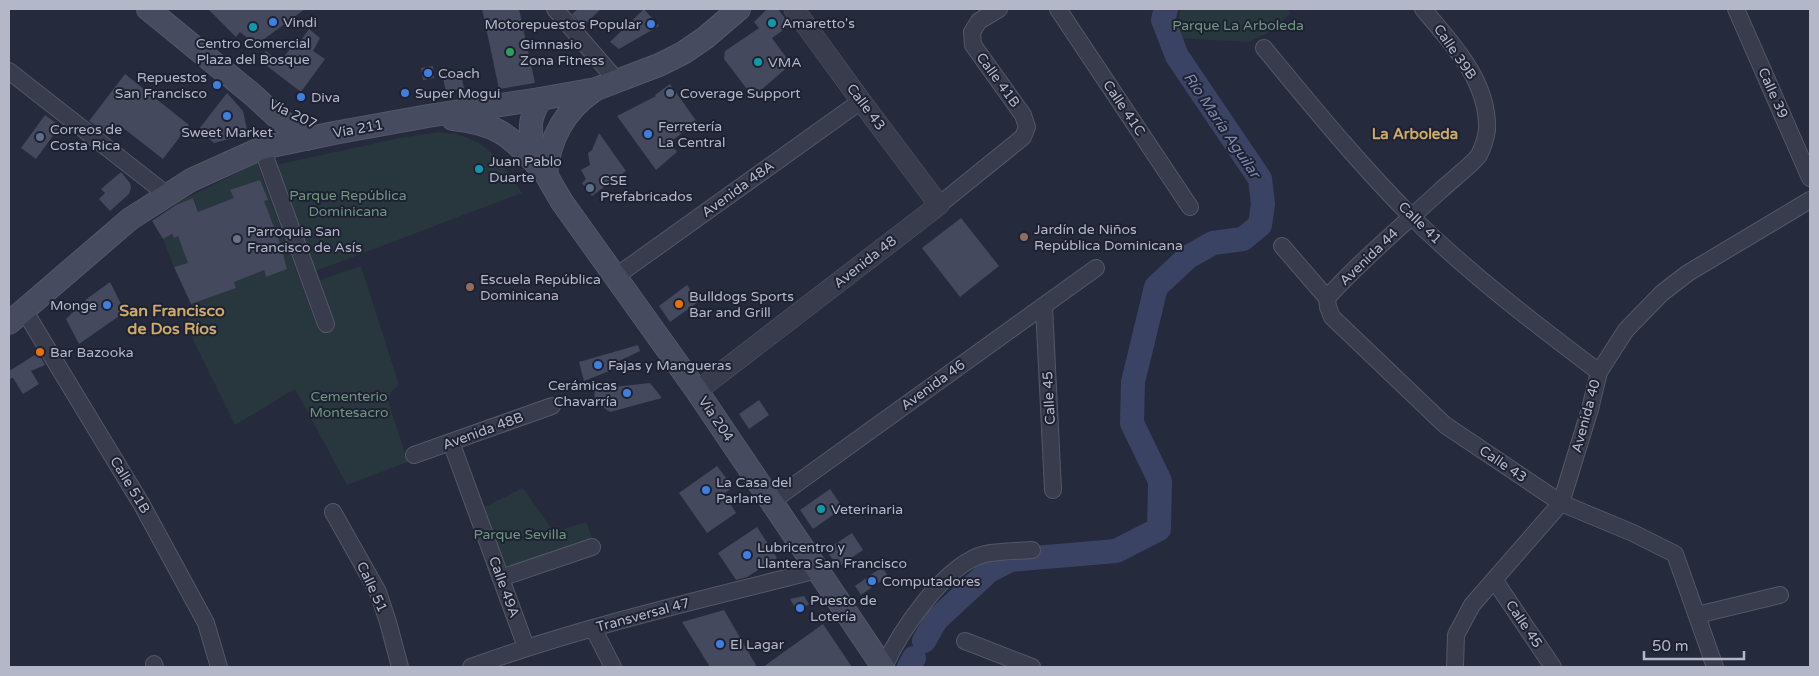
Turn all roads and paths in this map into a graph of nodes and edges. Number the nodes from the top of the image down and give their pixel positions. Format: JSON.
{"nodes":[{"id":1,"x":555,"y":9,"type":"edge"},
{"id":2,"x":739,"y":9,"type":"edge"},
{"id":3,"x":794,"y":9,"type":"edge"},
{"id":4,"x":1000,"y":9,"type":"edge"},
{"id":5,"x":1058,"y":9,"type":"edge"},
{"id":6,"x":1423,"y":9,"type":"edge"},
{"id":7,"x":1736,"y":9,"type":"edge"},
{"id":8,"x":160,"y":12,"type":"edge"},
{"id":9,"x":1264,"y":48,"type":"dead end"},
{"id":10,"x":9,"y":71,"type":"edge"},
{"id":11,"x":618,"y":82,"type":"junction"},
{"id":12,"x":596,"y":89,"type":"junction"},
{"id":13,"x":253,"y":95,"type":"junction"},
{"id":14,"x":540,"y":99,"type":"junction"},
{"id":15,"x":860,"y":101,"type":"junction"},
{"id":16,"x":428,"y":116,"type":"junction"},
{"id":17,"x":1026,"y":127,"type":"joint"},
{"id":18,"x":334,"y":133,"type":"junction"},
{"id":19,"x":306,"y":139,"type":"junction"},
{"id":20,"x":262,"y":148,"type":"junction"},
{"id":21,"x":1478,"y":156,"type":"joint"},
{"id":22,"x":546,"y":173,"type":"junction"},
{"id":23,"x":1810,"y":178,"type":"edge"},
{"id":24,"x":166,"y":194,"type":"junction"},
{"id":25,"x":1810,"y":200,"type":"edge"},
{"id":26,"x":939,"y":205,"type":"junction"},
{"id":27,"x":1190,"y":207,"type":"dead end"},
{"id":28,"x":1412,"y":217,"type":"junction"},
{"id":29,"x":1282,"y":246,"type":"dead end"},
{"id":30,"x":1096,"y":268,"type":"dead end"},
{"id":31,"x":616,"y":277,"type":"junction"},
{"id":32,"x":1327,"y":298,"type":"junction"},
{"id":33,"x":1044,"y":306,"type":"junction"},
{"id":34,"x":17,"y":317,"type":"edge"},
{"id":35,"x":326,"y":324,"type":"dead end"},
{"id":36,"x":1599,"y":372,"type":"junction"},
{"id":37,"x":697,"y":391,"type":"junction"},
{"id":38,"x":552,"y":406,"type":"dead end"},
{"id":39,"x":451,"y":442,"type":"junction"},
{"id":40,"x":414,"y":455,"type":"dead end"},
{"id":41,"x":1053,"y":490,"type":"dead end"},
{"id":42,"x":770,"y":502,"type":"junction"},
{"id":43,"x":1561,"y":503,"type":"junction"},
{"id":44,"x":333,"y":512,"type":"dead end"},
{"id":45,"x":592,"y":548,"type":"dead end"},
{"id":46,"x":1032,"y":550,"type":"dead end"},
{"id":47,"x":817,"y":570,"type":"junction"},
{"id":48,"x":501,"y":578,"type":"junction"},
{"id":49,"x":1495,"y":580,"type":"junction"},
{"id":50,"x":1780,"y":595,"type":"dead end"},
{"id":51,"x":1697,"y":615,"type":"junction"},
{"id":52,"x":593,"y":628,"type":"junction"},
{"id":53,"x":965,"y":640,"type":"dead end"},
{"id":54,"x":526,"y":647,"type":"junction"},
{"id":55,"x":219,"y":667,"type":"edge"},
{"id":56,"x":400,"y":667,"type":"edge"},
{"id":57,"x":471,"y":667,"type":"edge"},
{"id":58,"x":613,"y":667,"type":"edge"},
{"id":59,"x":884,"y":667,"type":"edge"},
{"id":60,"x":1032,"y":667,"type":"edge"},
{"id":61,"x":1455,"y":667,"type":"edge"},
{"id":62,"x":1553,"y":667,"type":"edge"},
{"id":63,"x":1715,"y":667,"type":"edge"}],
"edges":[{"from":1,"to":11,"type":"street"},
{"from":2,"to":11,"type":"main road","name":"Vía 211"},
{"from":3,"to":15,"type":"street","name":"Calle 43"},
{"from":4,"to":17,"type":"street","name":"Calle 41B"},
{"from":5,"to":27,"type":"street","name":"Calle 41C"},
{"from":6,"to":21,"type":"street","name":"Calle 39B"},
{"from":7,"to":23,"type":"street","name":"Calle 39"},
{"from":8,"to":13,"type":"main road","name":"Vía 207"},
{"from":9,"to":28,"type":"street","name":"Calle 41"},
{"from":10,"to":24,"type":"street"},
{"from":11,"to":12,"type":"main road","name":"Vía 211"},
{"from":12,"to":14,"type":"main road","name":"Vía 211"},
{"from":12,"to":22,"type":"main road"},
{"from":13,"to":18,"type":"main road","name":"Vía 207"},
{"from":13,"to":19,"type":"main road","name":"Vía 207"},
{"from":14,"to":16,"type":"main road","name":"Vía 211"},
{"from":14,"to":22,"type":"main road","name":"Vía 204"},
{"from":15,"to":26,"type":"street","name":"Calle 43"},
{"from":15,"to":31,"type":"street","name":"Avenida 48A"},
{"from":16,"to":18,"type":"main road","name":"Vía 211"},
{"from":16,"to":22,"type":"main road"},
{"from":17,"to":26,"type":"street","name":"Avenida 48"},
{"from":18,"to":19,"type":"main road","name":"Vía 211"},
{"from":19,"to":20,"type":"main road","name":"Vía 211"},
{"from":20,"to":24,"type":"main road","name":"Vía 211"},
{"from":20,"to":35,"type":"street"},
{"from":21,"to":28,"type":"street","name":"Avenida 44"},
{"from":22,"to":31,"type":"main road","name":"Vía 204"},
{"from":24,"to":34,"type":"main road","name":"Vía 211"},
{"from":25,"to":36,"type":"street","name":"Avenida 40"},
{"from":26,"to":37,"type":"street","name":"Avenida 48"},
{"from":28,"to":32,"type":"street","name":"Avenida 44"},
{"from":28,"to":36,"type":"street","name":"Calle 41"},
{"from":29,"to":32,"type":"street","name":"Calle 43"},
{"from":30,"to":33,"type":"street","name":"Avenida 46"},
{"from":31,"to":37,"type":"main road","name":"Vía 204"},
{"from":32,"to":43,"type":"street","name":"Calle 43"},
{"from":33,"to":41,"type":"street","name":"Calle 45"},
{"from":33,"to":42,"type":"street","name":"Avenida 46"},
{"from":34,"to":55,"type":"street","name":"Calle 51B"},
{"from":36,"to":43,"type":"street","name":"Avenida 40"},
{"from":37,"to":42,"type":"main road","name":"Vía 204"},
{"from":38,"to":39,"type":"street","name":"Avenida 48B"},
{"from":39,"to":40,"type":"street","name":"Avenida 48B"},
{"from":39,"to":48,"type":"street","name":"Calle 49A"},
{"from":42,"to":47,"type":"main road","name":"Vía 204"},
{"from":43,"to":49,"type":"street","name":"Avenida 40"},
{"from":43,"to":51,"type":"street","name":"Calle 43"},
{"from":44,"to":56,"type":"street","name":"Calle 51"},
{"from":45,"to":48,"type":"street"},
{"from":46,"to":59,"type":"street"},
{"from":47,"to":52,"type":"street","name":"Transversal 47"},
{"from":47,"to":59,"type":"main road","name":"Vía 204"},
{"from":48,"to":54,"type":"street","name":"Calle 49A"},
{"from":49,"to":61,"type":"street","name":"Avenida 40"},
{"from":49,"to":62,"type":"street","name":"Calle 45"},
{"from":50,"to":51,"type":"street"},
{"from":51,"to":63,"type":"street","name":"Calle 43"},
{"from":52,"to":54,"type":"street","name":"Transversal 47"},
{"from":52,"to":58,"type":"street"},
{"from":53,"to":60,"type":"street"},
{"from":54,"to":57,"type":"street","name":"Transversal 47"}]}
